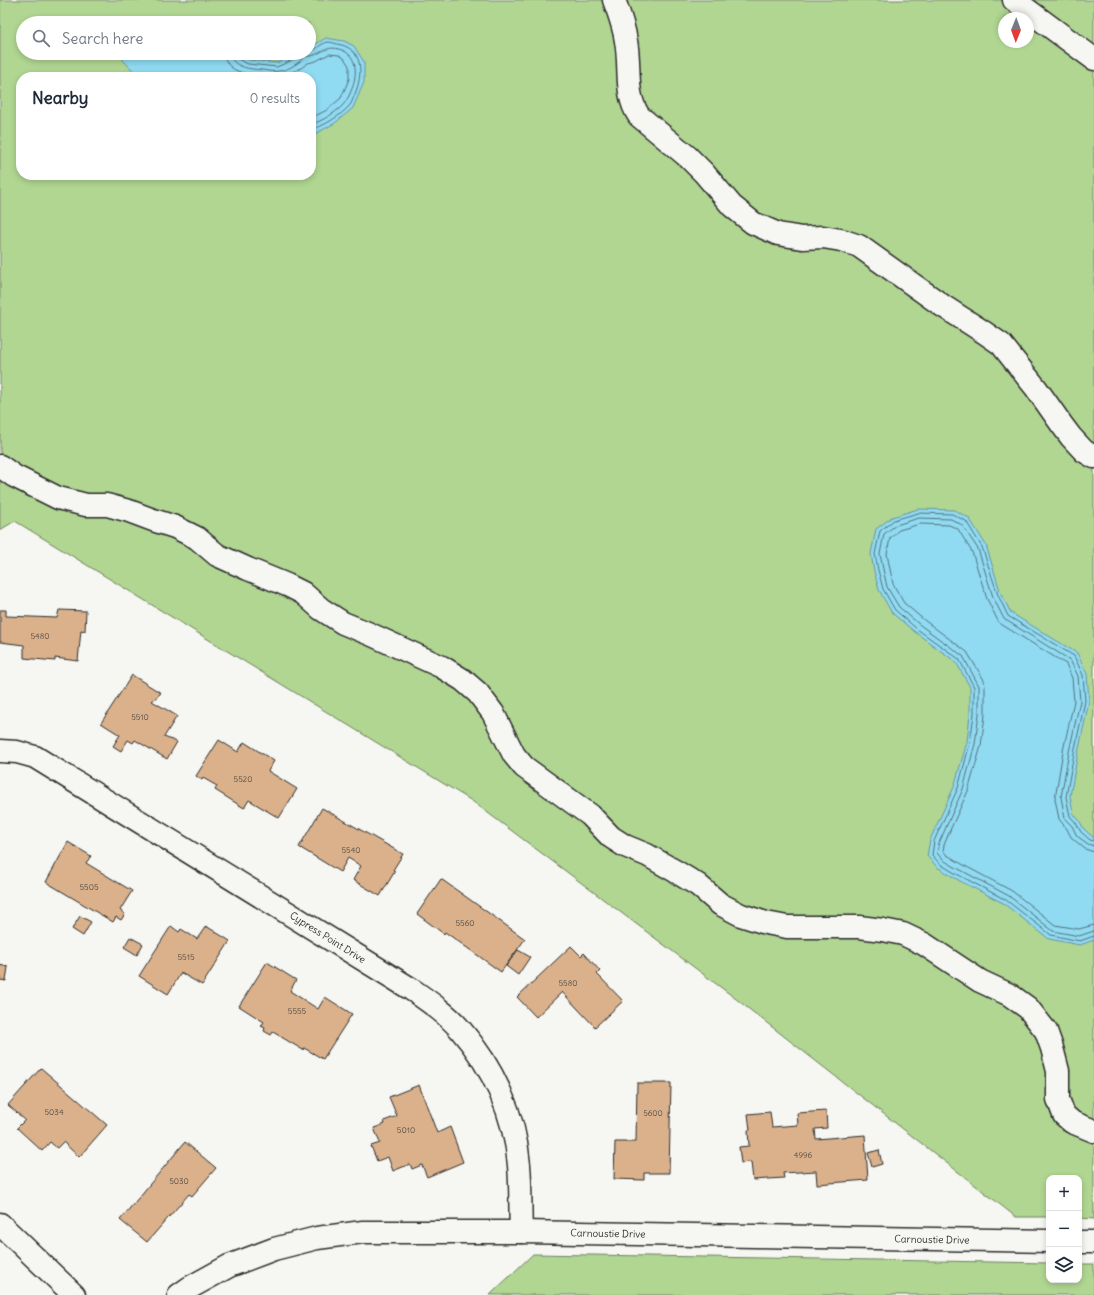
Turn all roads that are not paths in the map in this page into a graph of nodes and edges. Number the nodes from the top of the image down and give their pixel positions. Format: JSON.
{"nodes":[{"id":1,"x":614,"y":0,"type":"edge"},
{"id":2,"x":1014,"y":0,"type":"edge"},
{"id":3,"x":1094,"y":59,"type":"edge"},
{"id":4,"x":1094,"y":457,"type":"edge"},
{"id":5,"x":0,"y":466,"type":"edge"},
{"id":6,"x":0,"y":751,"type":"edge"},
{"id":7,"x":1094,"y":1131,"type":"edge"},
{"id":8,"x":0,"y":1224,"type":"edge"},
{"id":9,"x":521,"y":1232,"type":"junction"},
{"id":10,"x":1046,"y":1241,"type":"edge"},
{"id":11,"x":1082,"y":1242,"type":"edge"},
{"id":12,"x":1094,"y":1242,"type":"edge"},
{"id":13,"x":74,"y":1295,"type":"edge"},
{"id":14,"x":179,"y":1295,"type":"edge"}],
"edges":[{"from":1,"to":4,"type":"street"},
{"from":2,"to":3,"type":"street"},
{"from":5,"to":7,"type":"street"},
{"from":6,"to":9,"type":"street","name":"Cypress Point Drive"},
{"from":8,"to":13,"type":"street"},
{"from":9,"to":10,"type":"street","name":"Carnoustie Drive"},
{"from":9,"to":14,"type":"street","name":"Carnoustie Drive"},
{"from":11,"to":12,"type":"street"}]}
